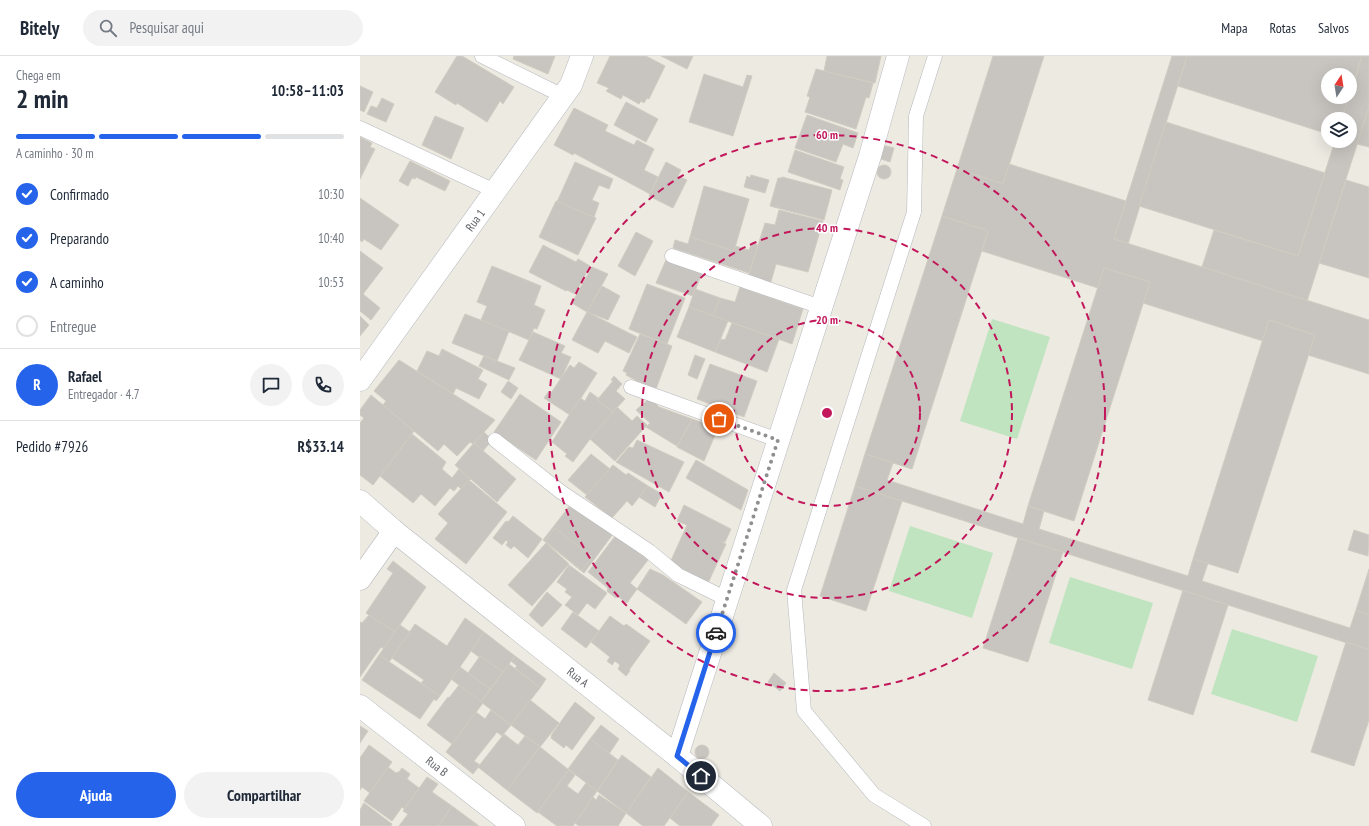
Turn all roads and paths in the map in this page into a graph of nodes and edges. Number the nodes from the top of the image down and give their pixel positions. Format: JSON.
{"nodes":[{"id":1,"x":482,"y":56,"type":"edge"},
{"id":2,"x":582,"y":56,"type":"edge"},
{"id":3,"x":898,"y":56,"type":"edge"},
{"id":4,"x":935,"y":56,"type":"edge"},
{"id":5,"x":563,"y":96,"type":"junction"},
{"id":6,"x":360,"y":128,"type":"edge"},
{"id":7,"x":496,"y":191,"type":"junction"},
{"id":8,"x":672,"y":256,"type":"dead end"},
{"id":9,"x":821,"y":307,"type":"junction"},
{"id":10,"x":360,"y":380,"type":"edge"},
{"id":11,"x":631,"y":387,"type":"dead end"},
{"id":12,"x":495,"y":440,"type":"dead end"},
{"id":13,"x":778,"y":440,"type":"junction"},
{"id":14,"x":360,"y":501,"type":"edge"},
{"id":15,"x":394,"y":531,"type":"junction"},
{"id":16,"x":360,"y":579,"type":"edge"},
{"id":17,"x":727,"y":599,"type":"junction"},
{"id":18,"x":360,"y":706,"type":"edge"},
{"id":19,"x":677,"y":756,"type":"junction"},
{"id":20,"x":514,"y":826,"type":"edge"},
{"id":21,"x":761,"y":826,"type":"edge"},
{"id":22,"x":924,"y":826,"type":"edge"}],
"edges":[{"from":1,"to":5,"type":"lane"},
{"from":2,"to":5,"type":"street","name":"Rua 1"},
{"from":3,"to":9,"type":"street"},
{"from":4,"to":22,"type":"lane"},
{"from":5,"to":7,"type":"street","name":"Rua 1"},
{"from":6,"to":7,"type":"lane"},
{"from":7,"to":10,"type":"street","name":"Rua 1"},
{"from":8,"to":9,"type":"lane"},
{"from":9,"to":13,"type":"street"},
{"from":11,"to":13,"type":"lane"},
{"from":12,"to":17,"type":"lane"},
{"from":13,"to":17,"type":"street"},
{"from":14,"to":15,"type":"street"},
{"from":15,"to":16,"type":"street"},
{"from":15,"to":19,"type":"street","name":"Rua A"},
{"from":17,"to":19,"type":"street"},
{"from":18,"to":20,"type":"street","name":"Rua B"},
{"from":19,"to":21,"type":"street","name":"Rua A"}]}
